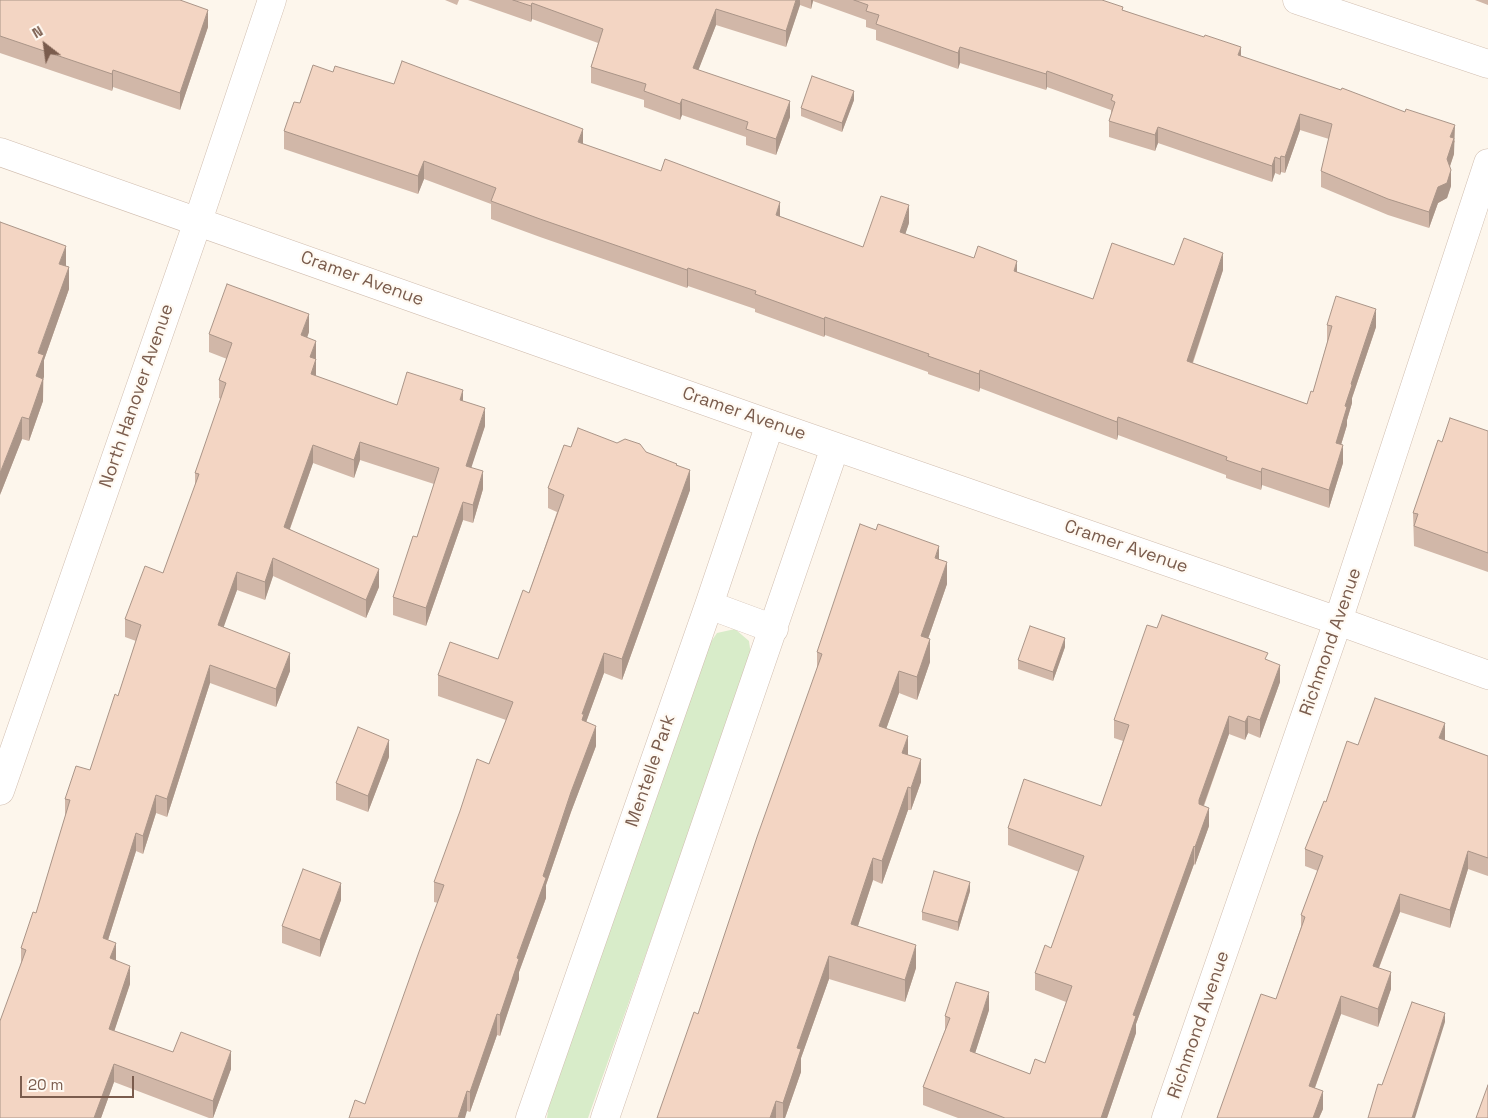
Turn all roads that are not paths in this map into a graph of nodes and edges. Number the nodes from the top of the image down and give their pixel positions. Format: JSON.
{"nodes":[{"id":1,"x":272,"y":0,"type":"edge"},
{"id":2,"x":1297,"y":0,"type":"edge"},
{"id":3,"x":1488,"y":64,"type":"edge"},
{"id":4,"x":0,"y":152,"type":"edge"},
{"id":5,"x":1488,"y":163,"type":"edge"},
{"id":6,"x":198,"y":221,"type":"junction"},
{"id":7,"x":770,"y":424,"type":"junction"},
{"id":8,"x":835,"y":447,"type":"junction"},
{"id":9,"x":709,"y":605,"type":"junction"},
{"id":10,"x":1338,"y":621,"type":"junction"},
{"id":11,"x":774,"y":628,"type":"junction"},
{"id":12,"x":1488,"y":675,"type":"edge"},
{"id":13,"x":0,"y":791,"type":"edge"},
{"id":14,"x":530,"y":1118,"type":"edge"},
{"id":15,"x":605,"y":1118,"type":"edge"},
{"id":16,"x":1166,"y":1118,"type":"edge"}],
"edges":[{"from":1,"to":6,"type":"street","name":"North Hanover Avenue"},
{"from":2,"to":3,"type":"street"},
{"from":4,"to":6,"type":"street","name":"Cramer Avenue"},
{"from":5,"to":10,"type":"street","name":"Richmond Avenue"},
{"from":6,"to":7,"type":"street","name":"Cramer Avenue"},
{"from":6,"to":13,"type":"street","name":"North Hanover Avenue"},
{"from":7,"to":8,"type":"street","name":"Cramer Avenue"},
{"from":7,"to":9,"type":"street","name":"Mentelle Park"},
{"from":8,"to":10,"type":"street","name":"Cramer Avenue"},
{"from":8,"to":11,"type":"street"},
{"from":9,"to":11,"type":"street"},
{"from":9,"to":14,"type":"street","name":"Mentelle Park"},
{"from":10,"to":12,"type":"street","name":"Cramer Avenue"},
{"from":10,"to":16,"type":"street","name":"Richmond Avenue"},
{"from":11,"to":15,"type":"street"}]}
